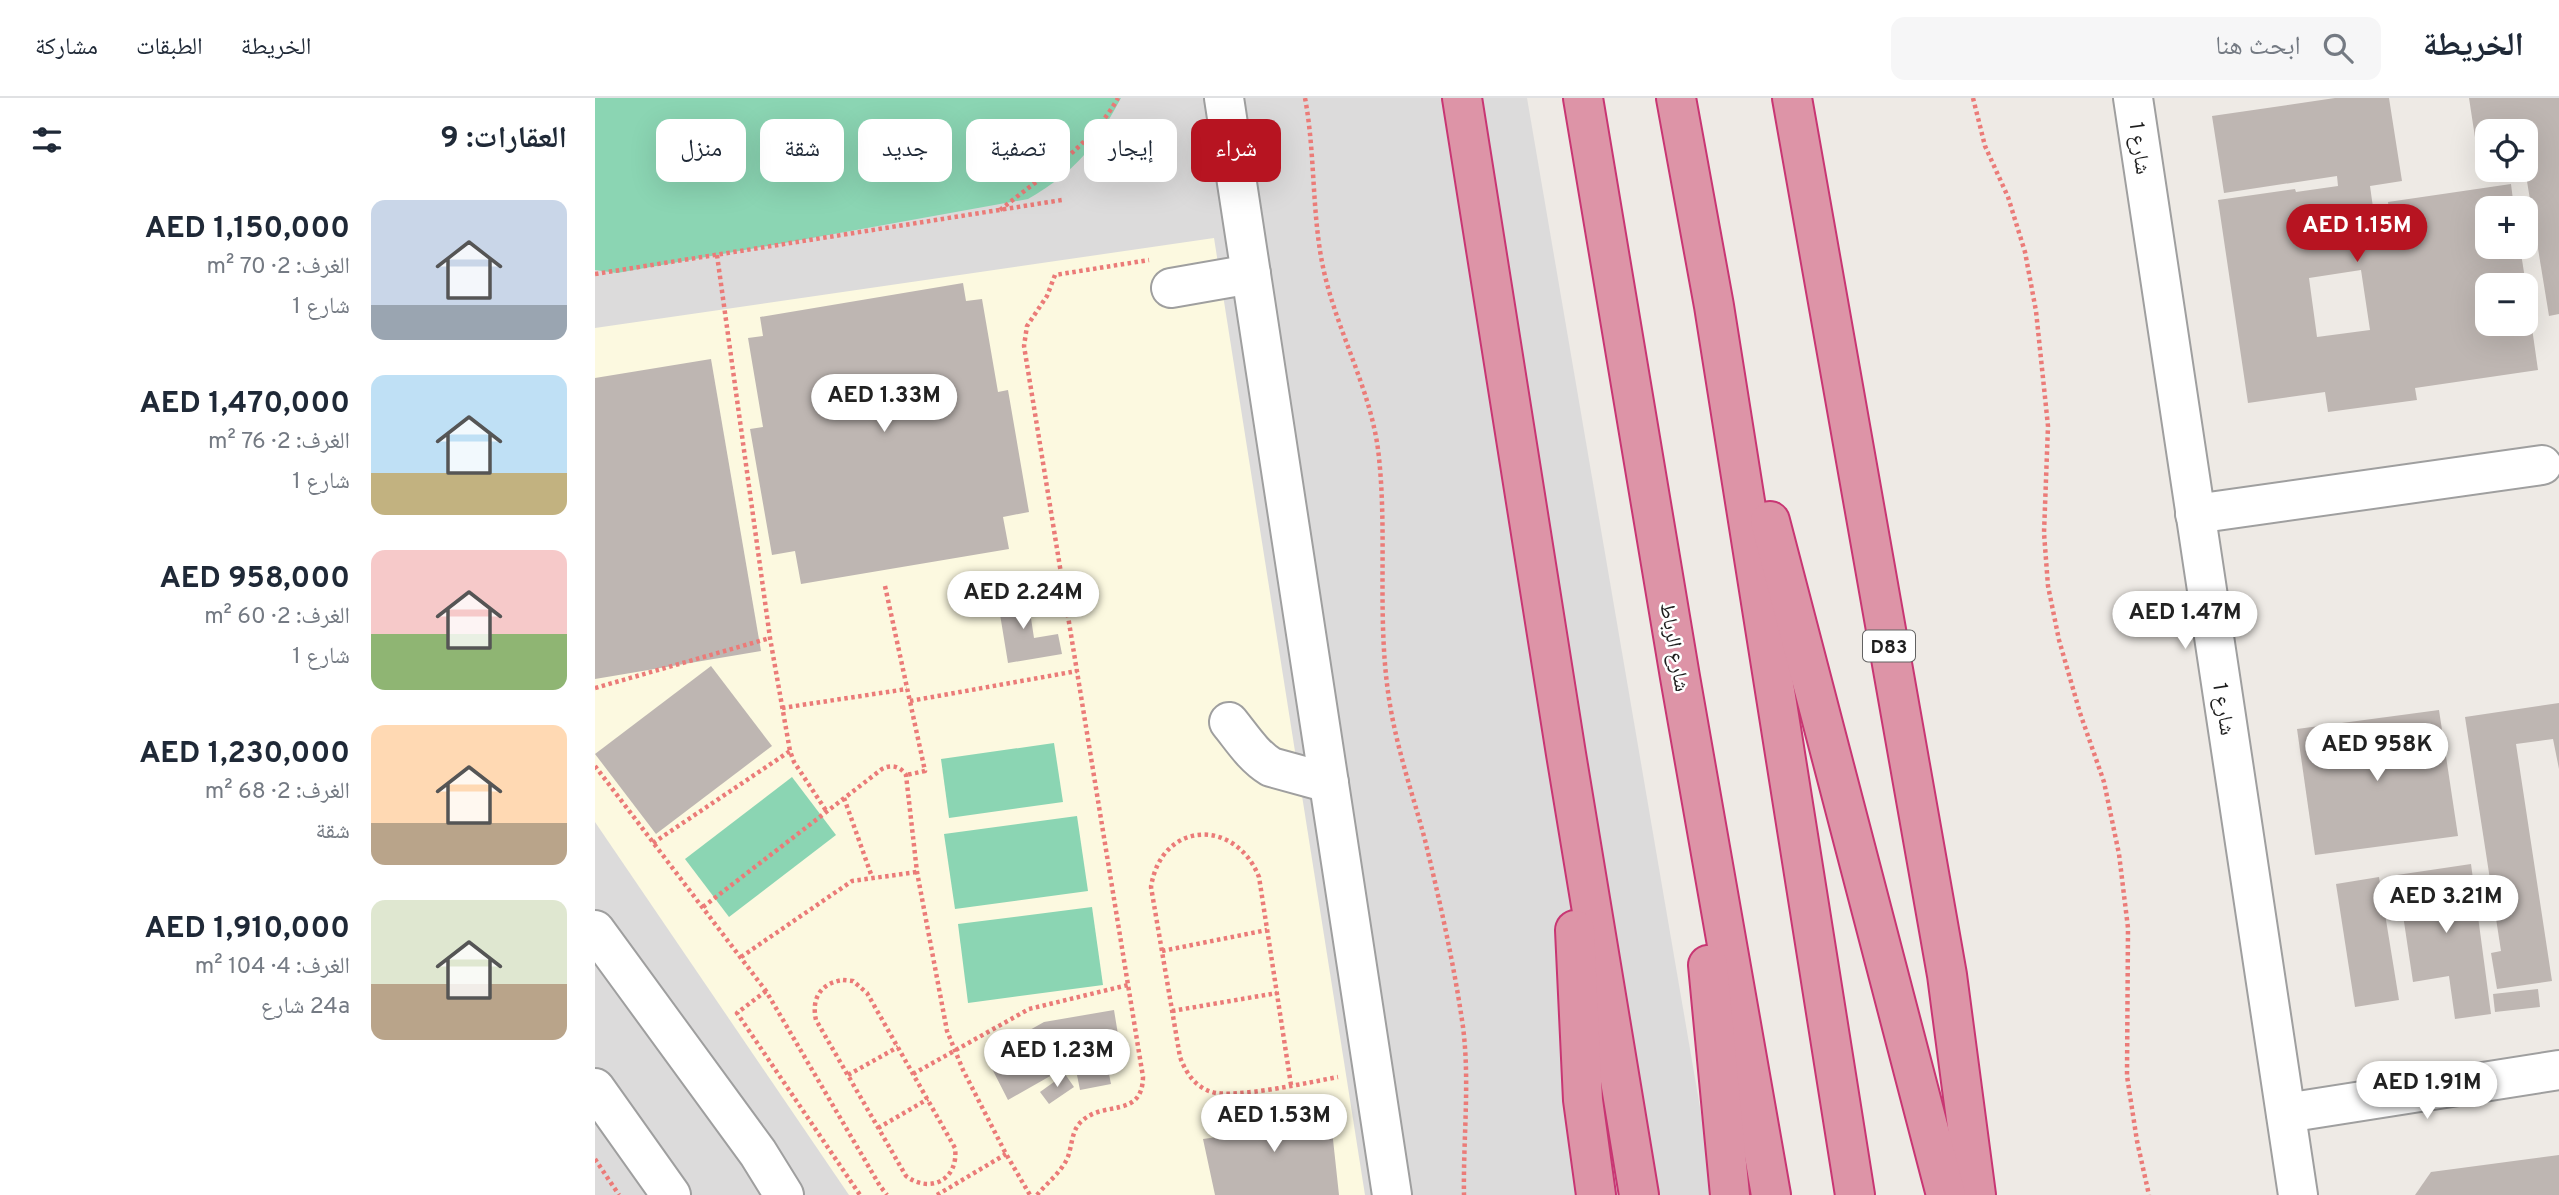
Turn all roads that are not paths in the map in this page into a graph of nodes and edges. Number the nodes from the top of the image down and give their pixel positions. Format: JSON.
{"nodes":[{"id":1,"x":1224,"y":98,"type":"edge"},
{"id":2,"x":1462,"y":98,"type":"edge"},
{"id":3,"x":1583,"y":98,"type":"edge"},
{"id":4,"x":1676,"y":98,"type":"edge"},
{"id":5,"x":1792,"y":98,"type":"edge"},
{"id":6,"x":2133,"y":98,"type":"edge"},
{"id":7,"x":1162,"y":274,"type":"road end"},
{"id":8,"x":1251,"y":274,"type":"junction"},
{"id":9,"x":1714,"y":306,"type":"junction"},
{"id":10,"x":2542,"y":464,"type":"dead end"},
{"id":11,"x":2195,"y":514,"type":"junction"},
{"id":12,"x":1680,"y":677,"type":"junction"},
{"id":13,"x":1229,"y":722,"type":"dead end"},
{"id":14,"x":1566,"y":754,"type":"junction"},
{"id":15,"x":1329,"y":783,"type":"junction"},
{"id":16,"x":595,"y":930,"type":"edge"},
{"id":17,"x":2559,"y":1070,"type":"edge"},
{"id":18,"x":595,"y":1088,"type":"edge"},
{"id":19,"x":2286,"y":1113,"type":"junction"},
{"id":20,"x":671,"y":1195,"type":"edge"},
{"id":21,"x":785,"y":1195,"type":"edge"},
{"id":22,"x":1392,"y":1195,"type":"edge"},
{"id":23,"x":1596,"y":1195,"type":"edge"},
{"id":24,"x":1639,"y":1195,"type":"edge"},
{"id":25,"x":1730,"y":1195,"type":"edge"},
{"id":26,"x":1771,"y":1195,"type":"edge"},
{"id":27,"x":1855,"y":1195,"type":"edge"},
{"id":28,"x":1946,"y":1195,"type":"edge"},
{"id":29,"x":1976,"y":1195,"type":"edge"},
{"id":30,"x":2298,"y":1195,"type":"edge"}],
"edges":[{"from":1,"to":8,"type":"street"},
{"from":2,"to":14,"type":"highway"},
{"from":3,"to":12,"type":"highway","name":"شارع الرباط"},
{"from":4,"to":9,"type":"highway"},
{"from":5,"to":29,"type":"highway","number":"D83"},
{"from":6,"to":11,"type":"street","name":"شارع 1"},
{"from":7,"to":8,"type":"street"},
{"from":8,"to":15,"type":"street"},
{"from":9,"to":27,"type":"highway"},
{"from":9,"to":28,"type":"highway"},
{"from":10,"to":11,"type":"street"},
{"from":11,"to":19,"type":"street","name":"شارع 1"},
{"from":12,"to":25,"type":"highway"},
{"from":12,"to":26,"type":"highway","name":"شارع الرباط"},
{"from":13,"to":15,"type":"street"},
{"from":14,"to":23,"type":"highway"},
{"from":14,"to":24,"type":"highway"},
{"from":15,"to":22,"type":"street"},
{"from":16,"to":21,"type":"street"},
{"from":17,"to":19,"type":"street"},
{"from":18,"to":20,"type":"street"},
{"from":19,"to":30,"type":"street","name":"شارع 1"}]}
